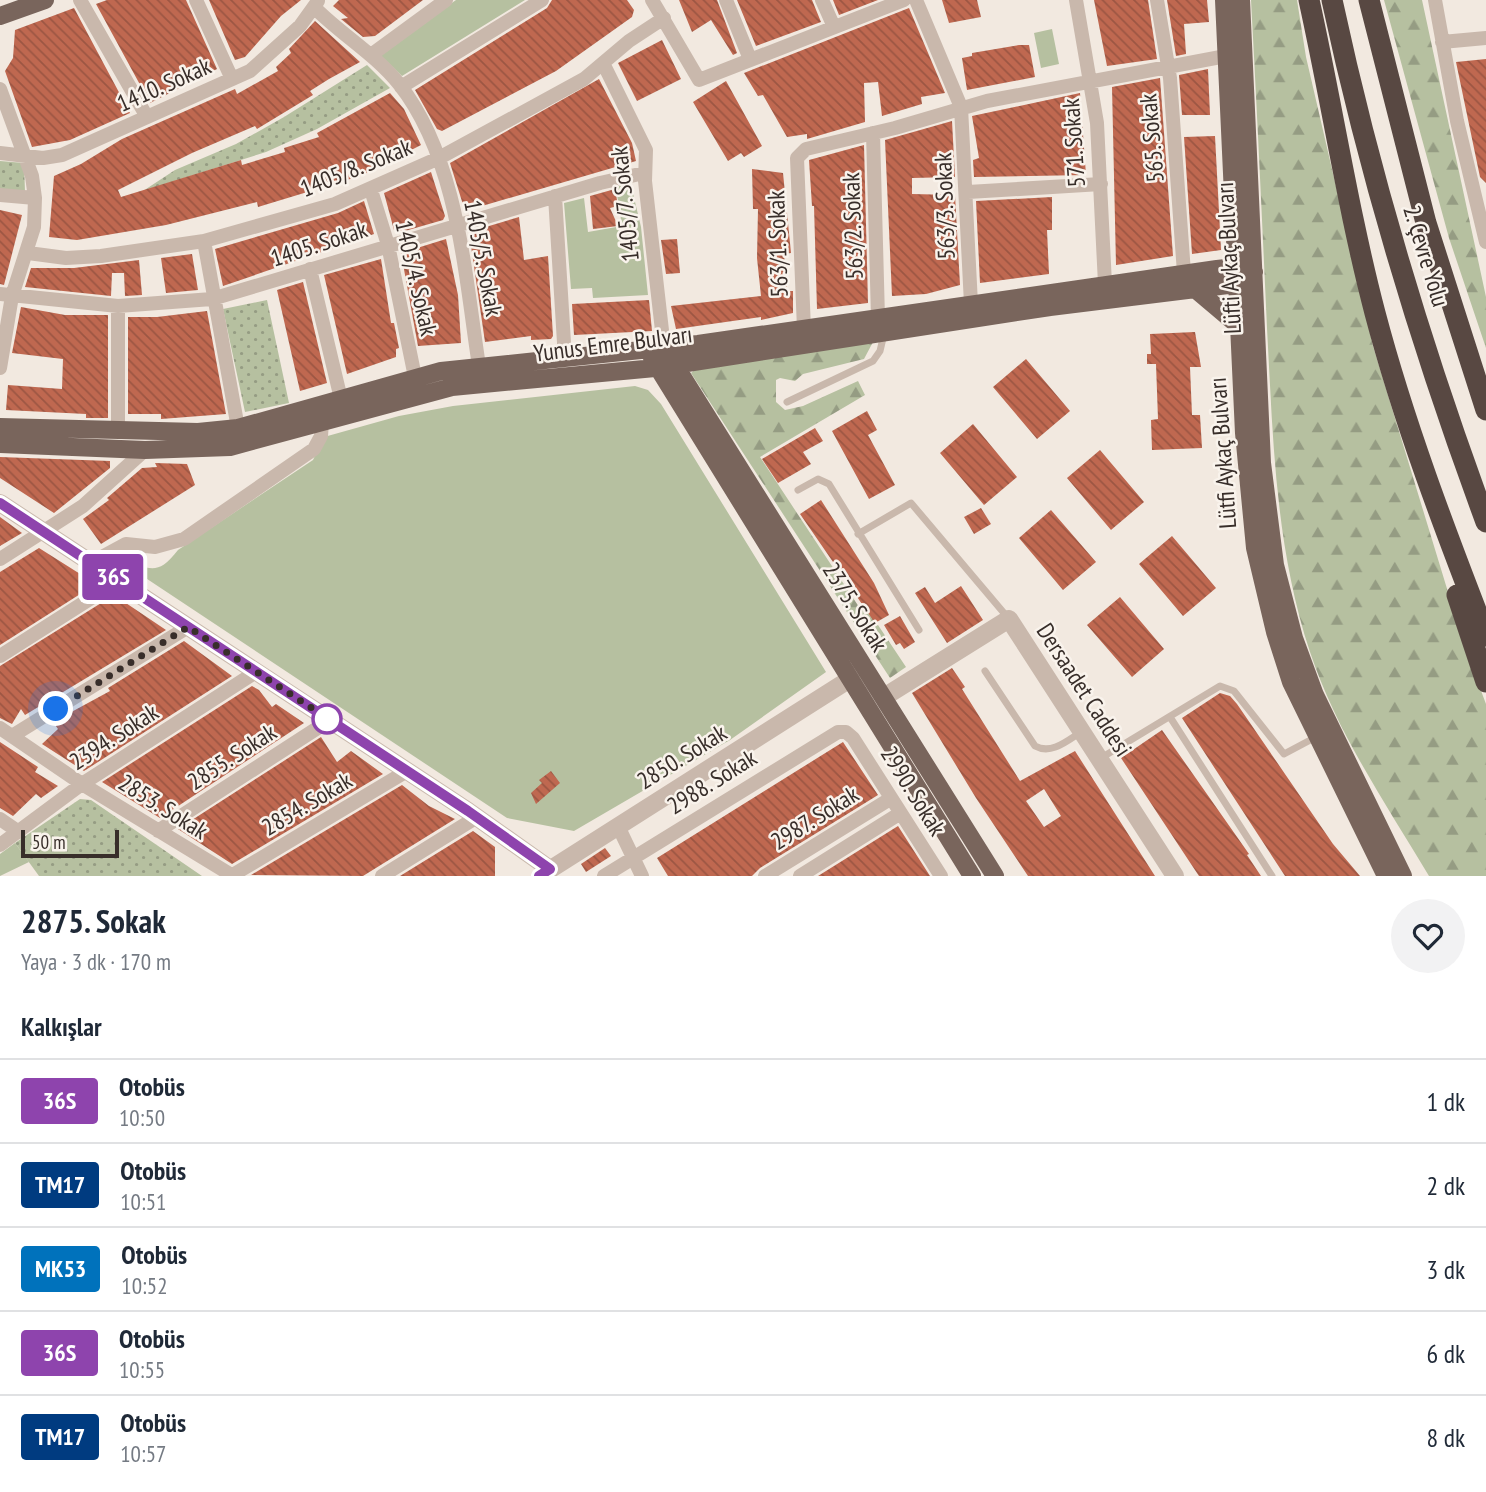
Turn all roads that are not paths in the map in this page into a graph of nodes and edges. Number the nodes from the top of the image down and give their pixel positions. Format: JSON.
{"nodes":[{"id":1,"x":45,"y":0,"type":"edge"},
{"id":2,"x":80,"y":0,"type":"edge"},
{"id":3,"x":197,"y":0,"type":"edge"},
{"id":4,"x":446,"y":0,"type":"edge"},
{"id":5,"x":541,"y":0,"type":"edge"},
{"id":6,"x":652,"y":0,"type":"edge"},
{"id":7,"x":726,"y":0,"type":"edge"},
{"id":8,"x":822,"y":0,"type":"edge"},
{"id":9,"x":904,"y":0,"type":"edge"},
{"id":10,"x":916,"y":0,"type":"edge"},
{"id":11,"x":1076,"y":0,"type":"edge"},
{"id":12,"x":1157,"y":0,"type":"edge"},
{"id":13,"x":1224,"y":0,"type":"edge"},
{"id":14,"x":1241,"y":0,"type":"edge"},
{"id":15,"x":1310,"y":0,"type":"edge"},
{"id":16,"x":1332,"y":0,"type":"edge"},
{"id":17,"x":1369,"y":0,"type":"edge"},
{"id":18,"x":1435,"y":0,"type":"edge"},
{"id":19,"x":317,"y":4,"type":"edge"},
{"id":20,"x":0,"y":16,"type":"edge"},
{"id":21,"x":664,"y":18,"type":"junction"},
{"id":22,"x":834,"y":27,"type":"junction"},
{"id":23,"x":1486,"y":37,"type":"edge"},
{"id":24,"x":1442,"y":43,"type":"junction"},
{"id":25,"x":371,"y":55,"type":"junction"},
{"id":26,"x":1226,"y":56,"type":"junction"},
{"id":27,"x":750,"y":60,"type":"junction"},
{"id":28,"x":603,"y":63,"type":"junction"},
{"id":29,"x":1169,"y":69,"type":"junction"},
{"id":30,"x":232,"y":79,"type":"junction"},
{"id":31,"x":1092,"y":83,"type":"junction"},
{"id":32,"x":401,"y":87,"type":"junction"},
{"id":33,"x":0,"y":89,"type":"edge"},
{"id":34,"x":961,"y":107,"type":"junction"},
{"id":35,"x":147,"y":117,"type":"junction"},
{"id":36,"x":873,"y":133,"type":"junction"},
{"id":37,"x":0,"y":153,"type":"edge"},
{"id":38,"x":23,"y":155,"type":"junction"},
{"id":39,"x":439,"y":158,"type":"junction"},
{"id":40,"x":644,"y":173,"type":"junction"},
{"id":41,"x":1101,"y":184,"type":"junction"},
{"id":42,"x":371,"y":190,"type":"junction"},
{"id":43,"x":1480,"y":191,"type":"edge"},
{"id":44,"x":968,"y":192,"type":"junction"},
{"id":45,"x":0,"y":195,"type":"edge"},
{"id":46,"x":555,"y":196,"type":"junction"},
{"id":47,"x":35,"y":198,"type":"junction"},
{"id":48,"x":457,"y":227,"type":"junction"},
{"id":49,"x":204,"y":241,"type":"junction"},
{"id":50,"x":1486,"y":242,"type":"edge"},
{"id":51,"x":388,"y":245,"type":"junction"},
{"id":52,"x":28,"y":253,"type":"junction"},
{"id":53,"x":310,"y":269,"type":"junction"},
{"id":54,"x":1254,"y":272,"type":"junction"},
{"id":55,"x":1236,"y":275,"type":"junction"},
{"id":56,"x":1189,"y":281,"type":"junction"},
{"id":57,"x":1106,"y":292,"type":"junction"},
{"id":58,"x":6,"y":295,"type":"edge"},
{"id":59,"x":212,"y":299,"type":"junction"},
{"id":60,"x":1049,"y":299,"type":"junction"},
{"id":61,"x":971,"y":303,"type":"junction"},
{"id":62,"x":118,"y":306,"type":"junction"},
{"id":63,"x":881,"y":325,"type":"junction"},
{"id":64,"x":1239,"y":327,"type":"junction"},
{"id":65,"x":804,"y":328,"type":"junction"},
{"id":66,"x":656,"y":355,"type":"junction"},
{"id":67,"x":565,"y":359,"type":"junction"},
{"id":68,"x":674,"y":364,"type":"junction"},
{"id":69,"x":479,"y":366,"type":"junction"},
{"id":70,"x":0,"y":368,"type":"edge"},
{"id":71,"x":415,"y":377,"type":"junction"},
{"id":72,"x":341,"y":399,"type":"junction"},
{"id":73,"x":787,"y":402,"type":"dead end"},
{"id":74,"x":1486,"y":410,"type":"edge"},
{"id":75,"x":322,"y":422,"type":"junction"},
{"id":76,"x":0,"y":427,"type":"edge"},
{"id":77,"x":238,"y":428,"type":"junction"},
{"id":78,"x":118,"y":430,"type":"junction"},
{"id":79,"x":0,"y":443,"type":"edge"},
{"id":80,"x":145,"y":450,"type":"junction"},
{"id":81,"x":1429,"y":484,"type":"junction"},
{"id":82,"x":798,"y":490,"type":"dead end"},
{"id":83,"x":0,"y":503,"type":"edge"},
{"id":84,"x":1486,"y":522,"type":"edge"},
{"id":85,"x":44,"y":532,"type":"junction"},
{"id":86,"x":858,"y":534,"type":"junction"},
{"id":87,"x":0,"y":559,"type":"edge"},
{"id":88,"x":91,"y":563,"type":"junction"},
{"id":89,"x":118,"y":581,"type":"junction"},
{"id":90,"x":1009,"y":620,"type":"junction"},
{"id":91,"x":188,"y":627,"type":"junction"},
{"id":92,"x":919,"y":630,"type":"dead end"},
{"id":93,"x":1486,"y":636,"type":"edge"},
{"id":94,"x":0,"y":656,"type":"edge"},
{"id":95,"x":865,"y":669,"type":"junction"},
{"id":96,"x":985,"y":671,"type":"dead end"},
{"id":97,"x":257,"y":672,"type":"junction"},
{"id":98,"x":850,"y":679,"type":"junction"},
{"id":99,"x":1486,"y":682,"type":"edge"},
{"id":100,"x":884,"y":696,"type":"junction"},
{"id":101,"x":1170,"y":717,"type":"junction"},
{"id":102,"x":330,"y":720,"type":"junction"},
{"id":103,"x":6,"y":732,"type":"edge"},
{"id":104,"x":846,"y":732,"type":"joint"},
{"id":105,"x":1083,"y":732,"type":"junction"},
{"id":106,"x":1316,"y":737,"type":"junction"},
{"id":107,"x":1100,"y":758,"type":"junction"},
{"id":108,"x":407,"y":771,"type":"junction"},
{"id":109,"x":82,"y":784,"type":"junction"},
{"id":110,"x":890,"y":799,"type":"junction"},
{"id":111,"x":899,"y":814,"type":"junction"},
{"id":112,"x":477,"y":817,"type":"junction"},
{"id":113,"x":0,"y":819,"type":"edge"},
{"id":114,"x":618,"y":826,"type":"junction"},
{"id":115,"x":1381,"y":828,"type":"junction"},
{"id":116,"x":158,"y":831,"type":"junction"},
{"id":117,"x":19,"y":832,"type":"junction"},
{"id":118,"x":0,"y":845,"type":"edge"},
{"id":119,"x":635,"y":856,"type":"junction"},
{"id":120,"x":545,"y":873,"type":"edge"},
{"id":121,"x":232,"y":876,"type":"edge"},
{"id":122,"x":382,"y":876,"type":"edge"},
{"id":123,"x":604,"y":876,"type":"edge"},
{"id":124,"x":642,"y":876,"type":"edge"},
{"id":125,"x":654,"y":876,"type":"edge"},
{"id":126,"x":765,"y":876,"type":"edge"},
{"id":127,"x":800,"y":876,"type":"edge"},
{"id":128,"x":941,"y":876,"type":"edge"},
{"id":129,"x":972,"y":876,"type":"edge"},
{"id":130,"x":995,"y":876,"type":"edge"},
{"id":131,"x":1175,"y":876,"type":"edge"},
{"id":132,"x":1272,"y":876,"type":"edge"},
{"id":133,"x":1386,"y":876,"type":"edge"},
{"id":134,"x":1403,"y":876,"type":"edge"},
{"id":135,"x":1415,"y":876,"type":"edge"}],
"edges":[{"from":1,"to":20,"type":"main road"},
{"from":2,"to":35,"type":"street"},
{"from":3,"to":30,"type":"street"},
{"from":4,"to":25,"type":"street"},
{"from":5,"to":32,"type":"street"},
{"from":6,"to":21,"type":"street"},
{"from":7,"to":27,"type":"street"},
{"from":8,"to":22,"type":"street"},
{"from":9,"to":22,"type":"street"},
{"from":10,"to":34,"type":"street","name":"563/3. Sokak"},
{"from":11,"to":31,"type":"street","name":"571. Sokak"},
{"from":12,"to":29,"type":"street","name":"565. Sokak"},
{"from":13,"to":26,"type":"main road","name":"Lütfi Aykaç Bulvarı"},
{"from":14,"to":54,"type":"main road","name":"Lüfti Aykaç Bulvarı"},
{"from":15,"to":81,"type":"highway"},
{"from":16,"to":84,"type":"highway","name":"2. Çevre Yolu"},
{"from":17,"to":74,"type":"highway","name":"2. Çevre Yolu"},
{"from":18,"to":24,"type":"street"},
{"from":19,"to":25,"type":"street","name":"1405/5. Sokak"},
{"from":19,"to":30,"type":"street","name":"1410. Sokak"},
{"from":21,"to":27,"type":"street"},
{"from":21,"to":28,"type":"street","name":"1405/8. Sokak"},
{"from":22,"to":27,"type":"street"},
{"from":23,"to":24,"type":"street"},
{"from":24,"to":43,"type":"street"},
{"from":25,"to":32,"type":"street","name":"1405/5. Sokak"},
{"from":26,"to":29,"type":"street"},
{"from":26,"to":55,"type":"main road","name":"Lütfi Aykaç Bulvarı"},
{"from":28,"to":39,"type":"street","name":"1405/8. Sokak"},
{"from":28,"to":40,"type":"street","name":"1405/7. Sokak"},
{"from":29,"to":31,"type":"street"},
{"from":29,"to":56,"type":"street","name":"565. Sokak"},
{"from":30,"to":35,"type":"street","name":"1410. Sokak"},
{"from":31,"to":34,"type":"street"},
{"from":31,"to":41,"type":"street","name":"571. Sokak"},
{"from":32,"to":39,"type":"street","name":"1405/5. Sokak"},
{"from":33,"to":38,"type":"street"},
{"from":34,"to":36,"type":"street"},
{"from":34,"to":44,"type":"street","name":"563/3. Sokak"},
{"from":35,"to":38,"type":"street","name":"1410. Sokak"},
{"from":36,"to":63,"type":"street","name":"563/2. Sokak"},
{"from":36,"to":65,"type":"street","name":"563/1. Sokak"},
{"from":37,"to":38,"type":"street","name":"1410. Sokak"},
{"from":38,"to":47,"type":"street"},
{"from":39,"to":42,"type":"street","name":"1405/8. Sokak"},
{"from":39,"to":48,"type":"street","name":"1405/5. Sokak"},
{"from":40,"to":46,"type":"street","name":"1405. Sokak"},
{"from":40,"to":66,"type":"street","name":"1405/7. Sokak"},
{"from":41,"to":44,"type":"street"},
{"from":41,"to":57,"type":"street","name":"571. Sokak"},
{"from":42,"to":49,"type":"street","name":"1405/8. Sokak"},
{"from":42,"to":51,"type":"street","name":"1405/4. Sokak"},
{"from":43,"to":50,"type":"street"},
{"from":44,"to":61,"type":"street","name":"563/3. Sokak"},
{"from":45,"to":47,"type":"street"},
{"from":46,"to":48,"type":"street","name":"1405. Sokak"},
{"from":46,"to":67,"type":"street"},
{"from":47,"to":52,"type":"street"},
{"from":48,"to":51,"type":"street","name":"1405. Sokak"},
{"from":48,"to":69,"type":"street","name":"1405/5. Sokak"},
{"from":49,"to":52,"type":"street","name":"1405/8. Sokak"},
{"from":49,"to":59,"type":"street"},
{"from":51,"to":53,"type":"street","name":"1405. Sokak"},
{"from":51,"to":71,"type":"street","name":"1405/4. Sokak"},
{"from":52,"to":58,"type":"street"},
{"from":53,"to":59,"type":"street","name":"1405. Sokak"},
{"from":53,"to":72,"type":"street"},
{"from":54,"to":55,"type":"main road"},
{"from":54,"to":115,"type":"main road","name":"Lüfti Aykaç Bulvarı"},
{"from":55,"to":56,"type":"main road","name":"Yunus Emre Bulvarı"},
{"from":55,"to":64,"type":"main road","name":"Lütfi Aykaç Bulvarı"},
{"from":56,"to":57,"type":"main road","name":"Yunus Emre Bulvarı"},
{"from":56,"to":64,"type":"main road"},
{"from":57,"to":60,"type":"main road","name":"Yunus Emre Bulvarı"},
{"from":58,"to":62,"type":"street","name":"1405. Sokak"},
{"from":58,"to":70,"type":"street"},
{"from":59,"to":62,"type":"street","name":"1405. Sokak"},
{"from":59,"to":77,"type":"street"},
{"from":60,"to":61,"type":"main road","name":"Yunus Emre Bulvarı"},
{"from":60,"to":63,"type":"main road","name":"Yunus Emre Bulvarı"},
{"from":61,"to":63,"type":"main road","name":"Yunus Emre Bulvarı"},
{"from":62,"to":78,"type":"street"},
{"from":63,"to":65,"type":"main road","name":"Yunus Emre Bulvarı"},
{"from":63,"to":68,"type":"main road","name":"Yunus Emre Bulvarı"},
{"from":63,"to":73,"type":"lane"},
{"from":64,"to":106,"type":"main road","name":"Lütfi Aykaç Bulvarı"},
{"from":65,"to":66,"type":"main road","name":"Yunus Emre Bulvarı"},
{"from":66,"to":67,"type":"main road","name":"Yunus Emre Bulvarı"},
{"from":66,"to":68,"type":"main road","name":"Yunus Emre Bulvarı"},
{"from":66,"to":75,"type":"main road","name":"Yunus Emre Bulvarı"},
{"from":66,"to":98,"type":"main road","name":"2375. Sokak"},
{"from":67,"to":69,"type":"main road","name":"Yunus Emre Bulvarı"},
{"from":68,"to":95,"type":"main road","name":"2375. Sokak"},
{"from":69,"to":71,"type":"main road","name":"Yunus Emre Bulvarı"},
{"from":71,"to":72,"type":"main road","name":"Yunus Emre Bulvarı"},
{"from":72,"to":77,"type":"main road","name":"Yunus Emre Bulvarı"},
{"from":75,"to":80,"type":"main road","name":"Yunus Emre Bulvarı"},
{"from":75,"to":88,"type":"street"},
{"from":76,"to":78,"type":"main road","name":"Yunus Emre Bulvarı"},
{"from":77,"to":78,"type":"main road","name":"Yunus Emre Bulvarı"},
{"from":79,"to":80,"type":"main road","name":"Yunus Emre Bulvarı"},
{"from":80,"to":85,"type":"street"},
{"from":81,"to":93,"type":"highway"},
{"from":81,"to":99,"type":"highway"},
{"from":82,"to":86,"type":"lane"},
{"from":83,"to":85,"type":"street"},
{"from":85,"to":87,"type":"street"},
{"from":85,"to":88,"type":"street"},
{"from":86,"to":90,"type":"lane"},
{"from":86,"to":92,"type":"lane"},
{"from":88,"to":89,"type":"street"},
{"from":89,"to":91,"type":"street"},
{"from":89,"to":94,"type":"street"},
{"from":90,"to":100,"type":"street","name":"Dersaadet Caddesi"},
{"from":90,"to":105,"type":"street","name":"Dersaadet Caddesi"},
{"from":91,"to":97,"type":"street"},
{"from":91,"to":103,"type":"street"},
{"from":95,"to":98,"type":"main road"},
{"from":95,"to":100,"type":"main road","name":"2375. Sokak"},
{"from":96,"to":105,"type":"lane"},
{"from":97,"to":102,"type":"street"},
{"from":97,"to":109,"type":"street","name":"2394. Sokak"},
{"from":98,"to":114,"type":"street","name":"2850. Sokak"},
{"from":98,"to":129,"type":"main road","name":"2375. Sokak"},
{"from":100,"to":130,"type":"main road","name":"2375. Sokak"},
{"from":101,"to":106,"type":"lane"},
{"from":101,"to":107,"type":"lane"},
{"from":101,"to":132,"type":"lane"},
{"from":102,"to":108,"type":"street"},
{"from":102,"to":116,"type":"street","name":"2855. Sokak"},
{"from":103,"to":109,"type":"street","name":"2853. Sokak"},
{"from":104,"to":110,"type":"street","name":"2990. Sokak"},
{"from":104,"to":119,"type":"street","name":"2988. Sokak"},
{"from":105,"to":107,"type":"street","name":"Dersaadet Caddesi"},
{"from":106,"to":133,"type":"main road","name":"Lütfi Aykaç Bulvarı"},
{"from":107,"to":131,"type":"street","name":"Dersaadet Caddesi"},
{"from":108,"to":112,"type":"street"},
{"from":108,"to":121,"type":"street","name":"2854. Sokak"},
{"from":109,"to":116,"type":"street","name":"2853. Sokak"},
{"from":109,"to":117,"type":"street","name":"2394. Sokak"},
{"from":110,"to":111,"type":"street","name":"2990. Sokak"},
{"from":110,"to":126,"type":"street","name":"2987. Sokak"},
{"from":111,"to":127,"type":"street","name":"2987. Sokak"},
{"from":111,"to":128,"type":"street","name":"2990. Sokak"},
{"from":112,"to":120,"type":"street"},
{"from":112,"to":122,"type":"street"},
{"from":113,"to":117,"type":"street"},
{"from":114,"to":119,"type":"street"},
{"from":114,"to":120,"type":"street","name":"2850. Sokak"},
{"from":115,"to":134,"type":"main road"},
{"from":115,"to":135,"type":"main road"},
{"from":116,"to":121,"type":"street","name":"2853. Sokak"},
{"from":117,"to":118,"type":"street","name":"2394. Sokak"},
{"from":119,"to":123,"type":"street","name":"2988. Sokak"},
{"from":119,"to":124,"type":"street"},
{"from":119,"to":125,"type":"street"}]}
